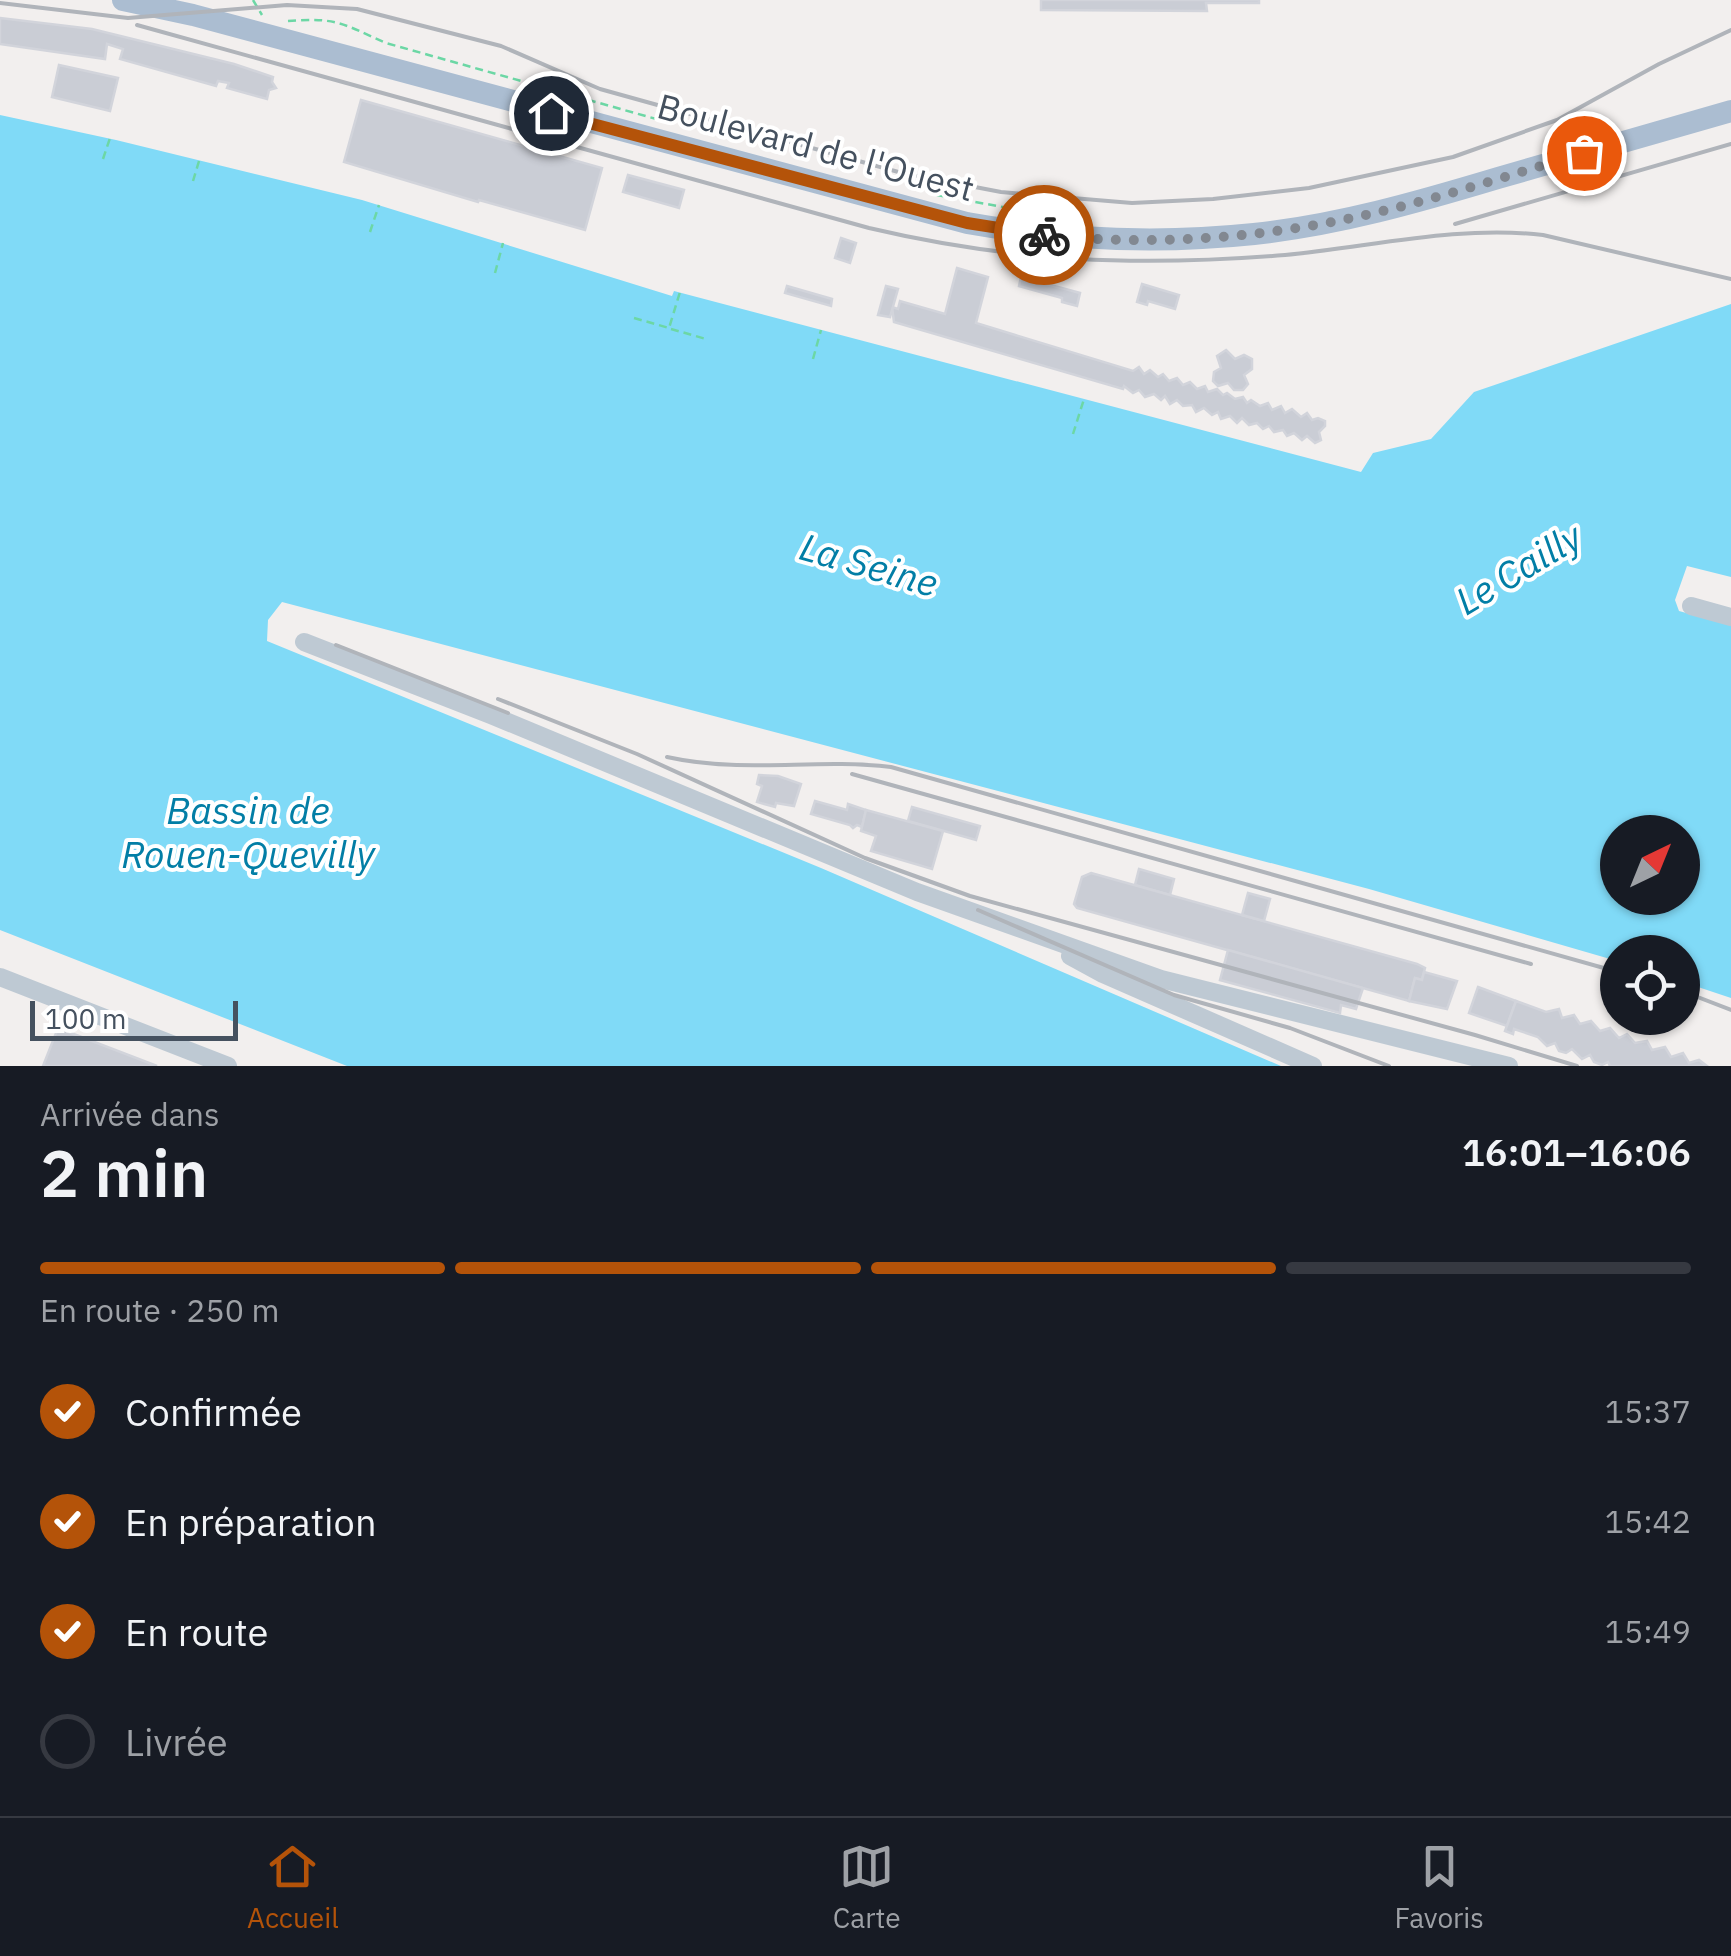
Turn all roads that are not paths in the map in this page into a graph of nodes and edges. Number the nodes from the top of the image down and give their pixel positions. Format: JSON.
{"nodes":[{"id":1,"x":123,"y":0,"type":"edge"},
{"id":2,"x":1731,"y":111,"type":"edge"},
{"id":3,"x":1690,"y":606,"type":"dead end"},
{"id":4,"x":1731,"y":617,"type":"edge"},
{"id":5,"x":304,"y":642,"type":"dead end"},
{"id":6,"x":1026,"y":931,"type":"junction"},
{"id":7,"x":0,"y":977,"type":"edge"},
{"id":8,"x":228,"y":1066,"type":"edge"},
{"id":9,"x":1314,"y":1066,"type":"edge"},
{"id":10,"x":1510,"y":1066,"type":"edge"}],
"edges":[{"from":1,"to":2,"type":"main road","name":"Boulevard de l'Ouest"},
{"from":3,"to":4,"type":"street"},
{"from":5,"to":6,"type":"street"},
{"from":6,"to":9,"type":"street"},
{"from":6,"to":10,"type":"street"},
{"from":7,"to":8,"type":"street"}]}
